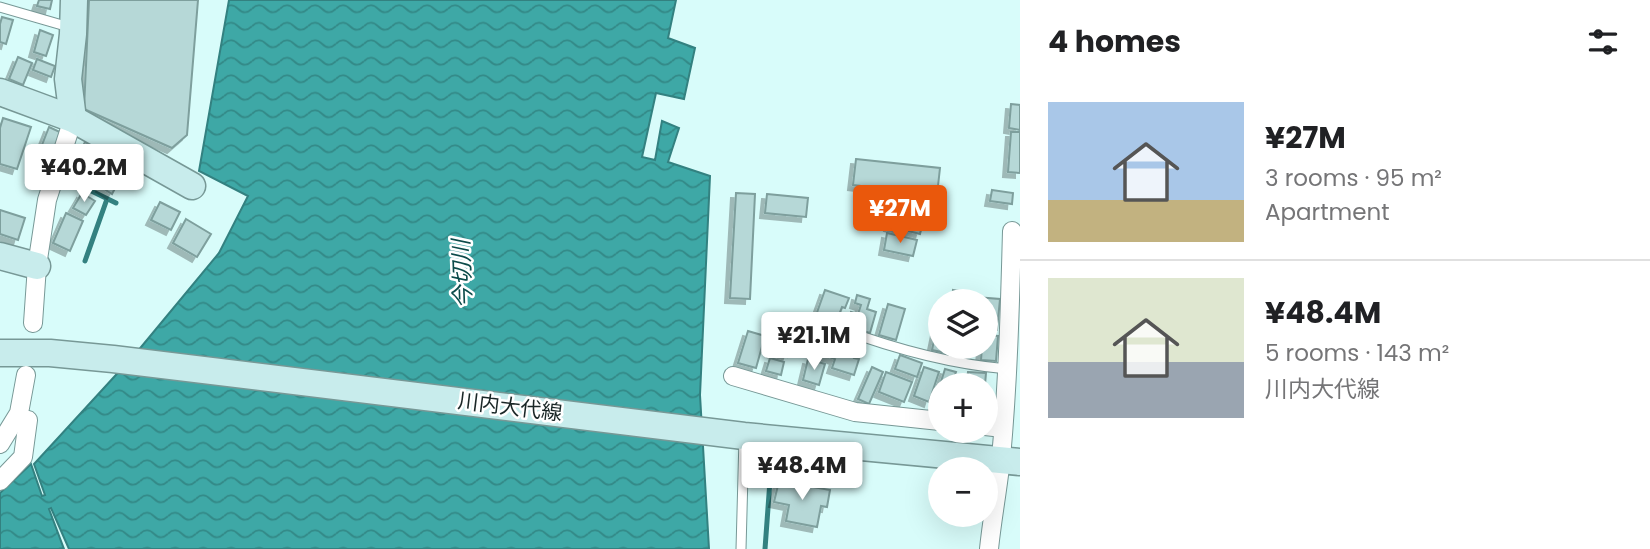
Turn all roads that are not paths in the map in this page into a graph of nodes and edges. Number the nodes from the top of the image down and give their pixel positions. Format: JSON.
{"nodes":[{"id":1,"x":74,"y":0,"type":"edge"},
{"id":2,"x":0,"y":7,"type":"edge"},
{"id":3,"x":73,"y":28,"type":"junction"},
{"id":4,"x":0,"y":92,"type":"edge"},
{"id":5,"x":73,"y":119,"type":"junction"},
{"id":6,"x":192,"y":186,"type":"dead end"},
{"id":7,"x":1013,"y":231,"type":"dead end"},
{"id":8,"x":0,"y":256,"type":"edge"},
{"id":9,"x":37,"y":266,"type":"junction"},
{"id":10,"x":33,"y":323,"type":"dead end"},
{"id":11,"x":841,"y":330,"type":"dead end"},
{"id":12,"x":3,"y":353,"type":"edge"},
{"id":13,"x":1007,"y":369,"type":"junction"},
{"id":14,"x":26,"y":375,"type":"dead end"},
{"id":15,"x":733,"y":376,"type":"dead end"},
{"id":16,"x":998,"y":409,"type":"edge"},
{"id":17,"x":928,"y":420,"type":"edge"},
{"id":18,"x":28,"y":421,"type":"dead end"},
{"id":19,"x":733,"y":434,"type":"junction"},
{"id":20,"x":998,"y":436,"type":"edge"},
{"id":21,"x":0,"y":444,"type":"edge"},
{"id":22,"x":1010,"y":461,"type":"edge"},
{"id":23,"x":0,"y":481,"type":"edge"},
{"id":24,"x":741,"y":549,"type":"edge"},
{"id":25,"x":989,"y":549,"type":"edge"}],
"edges":[{"from":1,"to":3,"type":"main road"},
{"from":2,"to":3,"type":"lane"},
{"from":3,"to":5,"type":"main road"},
{"from":4,"to":5,"type":"main road"},
{"from":5,"to":6,"type":"main road"},
{"from":5,"to":9,"type":"street"},
{"from":7,"to":13,"type":"street"},
{"from":8,"to":9,"type":"main road"},
{"from":9,"to":10,"type":"street"},
{"from":11,"to":13,"type":"lane"},
{"from":12,"to":19,"type":"main road","name":"川内大代線"},
{"from":13,"to":16,"type":"street"},
{"from":14,"to":21,"type":"street"},
{"from":15,"to":17,"type":"street"},
{"from":18,"to":23,"type":"street"},
{"from":19,"to":22,"type":"main road","name":"川内大代線"},
{"from":19,"to":24,"type":"lane"},
{"from":20,"to":22,"type":"street"},
{"from":22,"to":25,"type":"street"}]}
